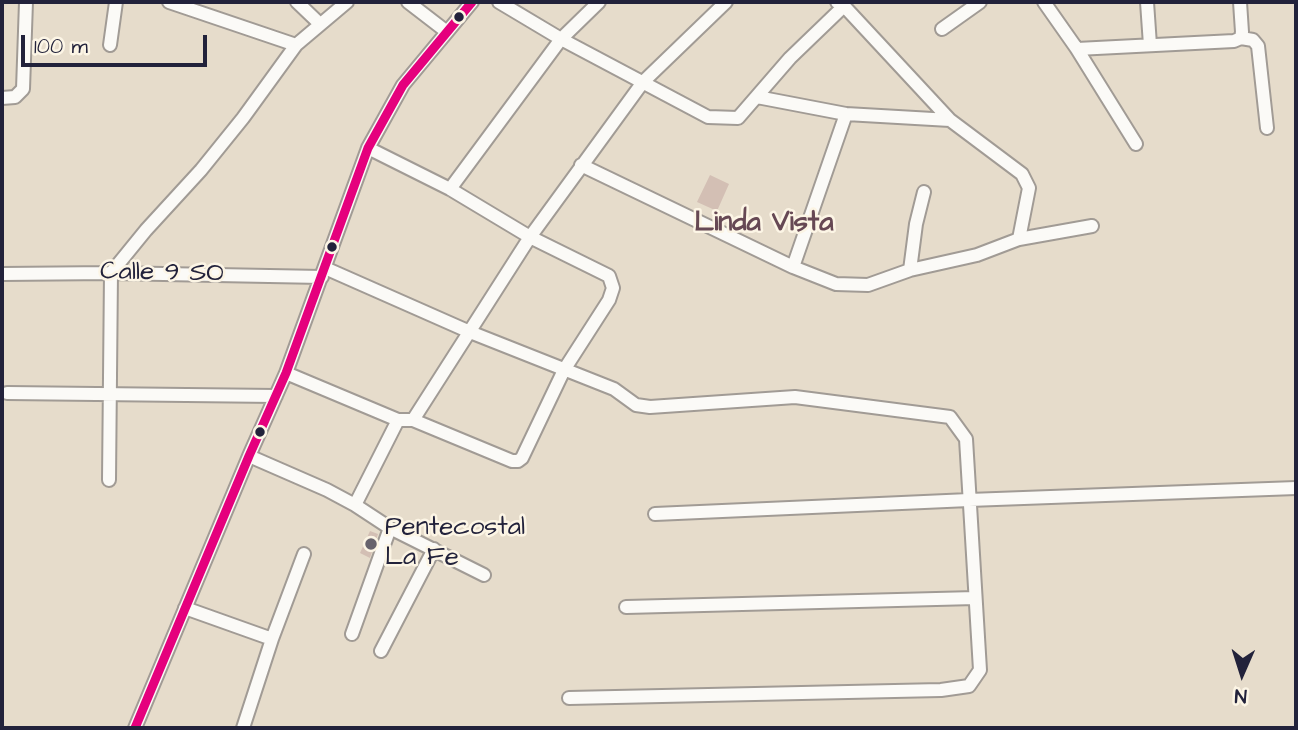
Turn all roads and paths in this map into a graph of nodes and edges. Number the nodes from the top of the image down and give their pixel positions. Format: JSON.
{"nodes":[{"id":1,"x":26,"y":2,"type":"edge"},
{"id":2,"x":116,"y":2,"type":"edge"},
{"id":3,"x":169,"y":2,"type":"edge"},
{"id":4,"x":297,"y":2,"type":"edge"},
{"id":5,"x":346,"y":2,"type":"edge"},
{"id":6,"x":408,"y":2,"type":"edge"},
{"id":7,"x":472,"y":2,"type":"edge"},
{"id":8,"x":499,"y":2,"type":"edge"},
{"id":9,"x":599,"y":2,"type":"edge"},
{"id":10,"x":726,"y":2,"type":"edge"},
{"id":11,"x":981,"y":2,"type":"edge"},
{"id":12,"x":1044,"y":2,"type":"edge"},
{"id":13,"x":1147,"y":2,"type":"edge"},
{"id":14,"x":1240,"y":2,"type":"edge"},
{"id":15,"x":841,"y":4,"type":"edge"},
{"id":16,"x":320,"y":24,"type":"junction"},
{"id":17,"x":942,"y":29,"type":"dead end"},
{"id":18,"x":447,"y":32,"type":"junction"},
{"id":19,"x":561,"y":38,"type":"junction"},
{"id":20,"x":1241,"y":38,"type":"junction"},
{"id":21,"x":110,"y":45,"type":"dead end"},
{"id":22,"x":296,"y":46,"type":"junction"},
{"id":23,"x":1150,"y":46,"type":"junction"},
{"id":24,"x":1077,"y":49,"type":"junction"},
{"id":25,"x":643,"y":82,"type":"junction"},
{"id":26,"x":757,"y":97,"type":"junction"},
{"id":27,"x":2,"y":98,"type":"edge"},
{"id":28,"x":846,"y":114,"type":"junction"},
{"id":29,"x":950,"y":120,"type":"junction"},
{"id":30,"x":1267,"y":128,"type":"dead end"},
{"id":31,"x":1136,"y":144,"type":"dead end"},
{"id":32,"x":368,"y":148,"type":"junction"},
{"id":33,"x":581,"y":165,"type":"junction"},
{"id":34,"x":450,"y":189,"type":"junction"},
{"id":35,"x":924,"y":192,"type":"dead end"},
{"id":36,"x":1092,"y":226,"type":"dead end"},
{"id":37,"x":530,"y":237,"type":"junction"},
{"id":38,"x":1019,"y":239,"type":"junction"},
{"id":39,"x":793,"y":267,"type":"junction"},
{"id":40,"x":910,"y":270,"type":"junction"},
{"id":41,"x":323,"y":272,"type":"junction"},
{"id":42,"x":111,"y":273,"type":"junction"},
{"id":43,"x":2,"y":274,"type":"edge"},
{"id":44,"x":470,"y":332,"type":"junction"},
{"id":45,"x":564,"y":370,"type":"junction"},
{"id":46,"x":286,"y":373,"type":"junction"},
{"id":47,"x":7,"y":393,"type":"dead end"},
{"id":48,"x":109,"y":394,"type":"junction"},
{"id":49,"x":276,"y":396,"type":"junction"},
{"id":50,"x":398,"y":420,"type":"junction"},
{"id":51,"x":413,"y":420,"type":"junction"},
{"id":52,"x":249,"y":456,"type":"junction"},
{"id":53,"x":109,"y":480,"type":"dead end"},
{"id":54,"x":1296,"y":488,"type":"edge"},
{"id":55,"x":969,"y":500,"type":"junction"},
{"id":56,"x":355,"y":505,"type":"junction"},
{"id":57,"x":655,"y":514,"type":"dead end"},
{"id":58,"x":390,"y":528,"type":"junction"},
{"id":59,"x":434,"y":549,"type":"junction"},
{"id":60,"x":304,"y":554,"type":"dead end"},
{"id":61,"x":484,"y":575,"type":"dead end"},
{"id":62,"x":975,"y":598,"type":"junction"},
{"id":63,"x":625,"y":607,"type":"dead end"},
{"id":64,"x":185,"y":608,"type":"junction"},
{"id":65,"x":352,"y":634,"type":"dead end"},
{"id":66,"x":272,"y":639,"type":"junction"},
{"id":67,"x":381,"y":651,"type":"dead end"},
{"id":68,"x":569,"y":698,"type":"dead end"},
{"id":69,"x":135,"y":728,"type":"edge"},
{"id":70,"x":243,"y":728,"type":"edge"}],
"edges":[{"from":1,"to":27,"type":"street"},
{"from":2,"to":21,"type":"street"},
{"from":3,"to":22,"type":"street"},
{"from":4,"to":16,"type":"street"},
{"from":5,"to":16,"type":"street"},
{"from":6,"to":18,"type":"street"},
{"from":7,"to":18,"type":"street"},
{"from":8,"to":19,"type":"street"},
{"from":9,"to":19,"type":"street"},
{"from":10,"to":25,"type":"street"},
{"from":11,"to":17,"type":"street"},
{"from":12,"to":24,"type":"street"},
{"from":13,"to":23,"type":"street"},
{"from":14,"to":20,"type":"street"},
{"from":15,"to":26,"type":"street"},
{"from":15,"to":29,"type":"street"},
{"from":16,"to":22,"type":"street"},
{"from":18,"to":32,"type":"street"},
{"from":19,"to":25,"type":"street"},
{"from":19,"to":34,"type":"street"},
{"from":20,"to":23,"type":"street"},
{"from":20,"to":30,"type":"street"},
{"from":22,"to":42,"type":"street"},
{"from":23,"to":24,"type":"street"},
{"from":24,"to":31,"type":"street"},
{"from":25,"to":26,"type":"street"},
{"from":25,"to":33,"type":"street"},
{"from":26,"to":28,"type":"street"},
{"from":28,"to":29,"type":"street"},
{"from":28,"to":39,"type":"street"},
{"from":29,"to":38,"type":"street"},
{"from":32,"to":34,"type":"street"},
{"from":32,"to":41,"type":"street"},
{"from":33,"to":37,"type":"street"},
{"from":33,"to":39,"type":"street"},
{"from":34,"to":37,"type":"street"},
{"from":35,"to":40,"type":"street"},
{"from":36,"to":38,"type":"street"},
{"from":37,"to":44,"type":"street"},
{"from":37,"to":45,"type":"street"},
{"from":38,"to":40,"type":"street"},
{"from":39,"to":40,"type":"street"},
{"from":41,"to":42,"type":"street","name":"Calle 9 SO"},
{"from":41,"to":44,"type":"street"},
{"from":41,"to":46,"type":"street"},
{"from":42,"to":43,"type":"street","name":"Calle 9 SO"},
{"from":42,"to":48,"type":"street"},
{"from":44,"to":45,"type":"street"},
{"from":44,"to":51,"type":"street"},
{"from":45,"to":51,"type":"street"},
{"from":45,"to":55,"type":"street"},
{"from":46,"to":49,"type":"street"},
{"from":46,"to":50,"type":"street"},
{"from":47,"to":48,"type":"street"},
{"from":48,"to":49,"type":"street"},
{"from":48,"to":53,"type":"street"},
{"from":49,"to":52,"type":"street"},
{"from":50,"to":51,"type":"street"},
{"from":50,"to":56,"type":"street"},
{"from":52,"to":56,"type":"street"},
{"from":52,"to":64,"type":"street"},
{"from":54,"to":55,"type":"street"},
{"from":55,"to":57,"type":"street"},
{"from":55,"to":62,"type":"street"},
{"from":56,"to":58,"type":"street"},
{"from":58,"to":59,"type":"street"},
{"from":58,"to":65,"type":"street"},
{"from":59,"to":61,"type":"street"},
{"from":59,"to":67,"type":"street"},
{"from":60,"to":66,"type":"street"},
{"from":62,"to":63,"type":"street"},
{"from":62,"to":68,"type":"street"},
{"from":64,"to":66,"type":"street"},
{"from":64,"to":69,"type":"street"},
{"from":66,"to":70,"type":"street"}]}
